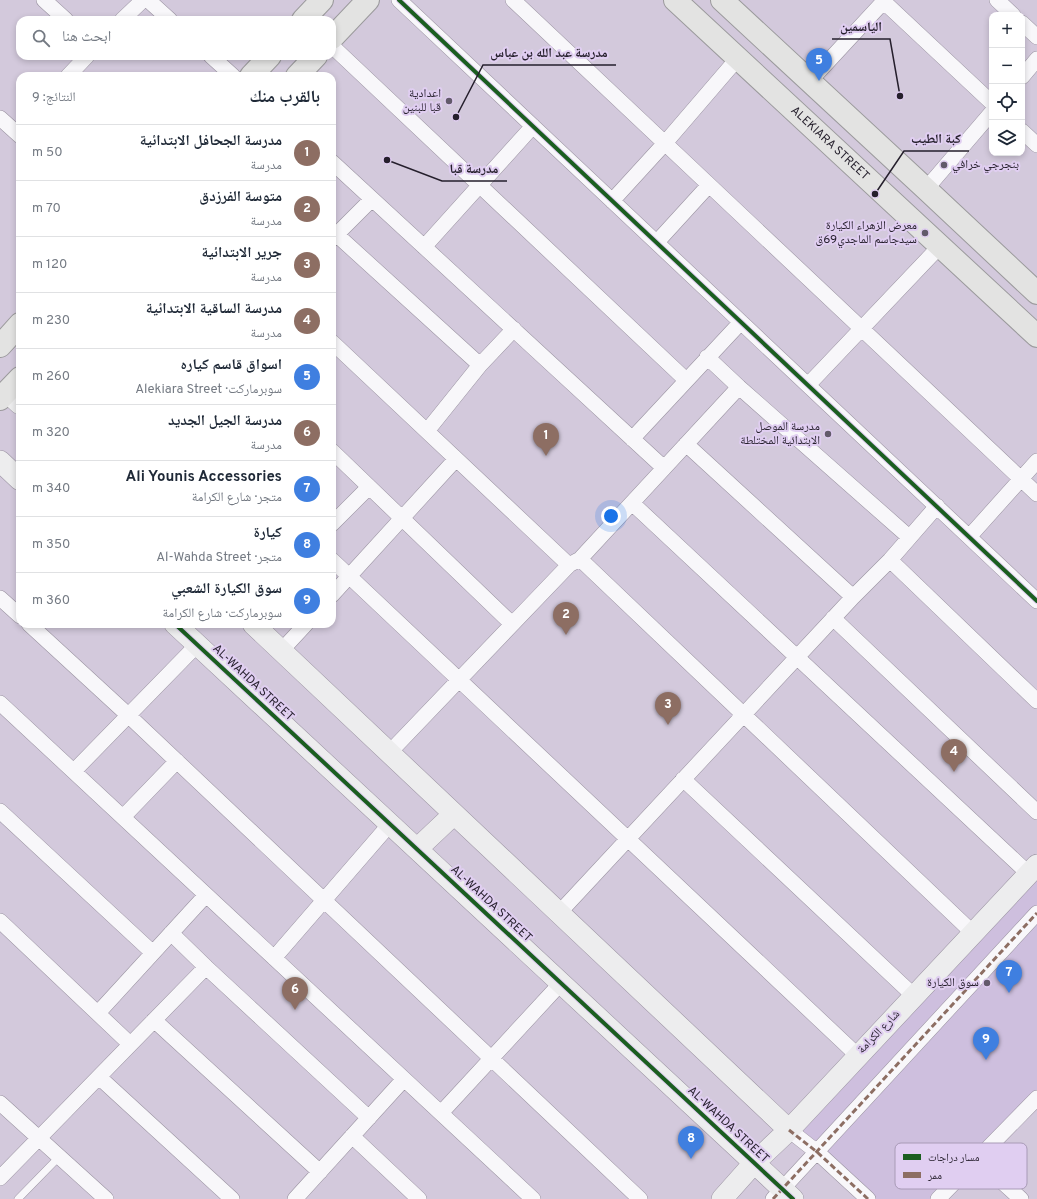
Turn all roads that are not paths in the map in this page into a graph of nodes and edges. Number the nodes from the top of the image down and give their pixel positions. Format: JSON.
{"nodes":[{"id":1,"x":44,"y":0,"type":"edge"},
{"id":2,"x":142,"y":0,"type":"edge"},
{"id":3,"x":148,"y":0,"type":"edge"},
{"id":4,"x":322,"y":0,"type":"edge"},
{"id":5,"x":368,"y":0,"type":"edge"},
{"id":6,"x":399,"y":0,"type":"edge"},
{"id":7,"x":512,"y":0,"type":"edge"},
{"id":8,"x":675,"y":0,"type":"edge"},
{"id":9,"x":722,"y":0,"type":"edge"},
{"id":10,"x":884,"y":0,"type":"edge"},
{"id":11,"x":997,"y":0,"type":"edge"},
{"id":12,"x":1010,"y":12,"type":"edge"},
{"id":13,"x":62,"y":16,"type":"edge"},
{"id":14,"x":126,"y":16,"type":"edge"},
{"id":15,"x":166,"y":16,"type":"edge"},
{"id":16,"x":307,"y":16,"type":"edge"},
{"id":17,"x":1025,"y":26,"type":"edge"},
{"id":18,"x":336,"y":34,"type":"edge"},
{"id":19,"x":1037,"y":37,"type":"edge"},
{"id":20,"x":336,"y":50,"type":"edge"},
{"id":21,"x":738,"y":58,"type":"junction"},
{"id":22,"x":82,"y":60,"type":"edge"},
{"id":23,"x":215,"y":60,"type":"edge"},
{"id":24,"x":266,"y":60,"type":"edge"},
{"id":25,"x":312,"y":60,"type":"edge"},
{"id":26,"x":1037,"y":60,"type":"edge"},
{"id":27,"x":72,"y":72,"type":"edge"},
{"id":28,"x":229,"y":72,"type":"edge"},
{"id":29,"x":255,"y":72,"type":"edge"},
{"id":30,"x":301,"y":72,"type":"edge"},
{"id":31,"x":1025,"y":74,"type":"edge"},
{"id":32,"x":810,"y":81,"type":"junction"},
{"id":33,"x":989,"y":100,"type":"edge"},
{"id":34,"x":989,"y":116,"type":"edge"},
{"id":35,"x":0,"y":118,"type":"edge"},
{"id":36,"x":533,"y":126,"type":"junction"},
{"id":37,"x":16,"y":130,"type":"edge"},
{"id":38,"x":1025,"y":134,"type":"edge"},
{"id":39,"x":664,"y":143,"type":"junction"},
{"id":40,"x":1037,"y":145,"type":"edge"},
{"id":41,"x":336,"y":166,"type":"edge"},
{"id":42,"x":480,"y":185,"type":"junction"},
{"id":43,"x":709,"y":185,"type":"junction"},
{"id":44,"x":926,"y":189,"type":"junction"},
{"id":45,"x":372,"y":199,"type":"junction"},
{"id":46,"x":612,"y":201,"type":"junction"},
{"id":47,"x":336,"y":235,"type":"edge"},
{"id":48,"x":336,"y":239,"type":"edge"},
{"id":49,"x":657,"y":242,"type":"junction"},
{"id":50,"x":981,"y":242,"type":"junction"},
{"id":51,"x":940,"y":246,"type":"junction"},
{"id":52,"x":424,"y":247,"type":"junction"},
{"id":53,"x":960,"y":264,"type":"junction"},
{"id":54,"x":1037,"y":293,"type":"edge"},
{"id":55,"x":741,"y":322,"type":"junction"},
{"id":56,"x":16,"y":328,"type":"edge"},
{"id":57,"x":861,"y":328,"type":"junction"},
{"id":58,"x":514,"y":329,"type":"junction"},
{"id":59,"x":1037,"y":336,"type":"edge"},
{"id":60,"x":0,"y":346,"type":"edge"},
{"id":61,"x":336,"y":346,"type":"edge"},
{"id":62,"x":707,"y":357,"type":"junction"},
{"id":63,"x":480,"y":365,"type":"junction"},
{"id":64,"x":686,"y":380,"type":"junction"},
{"id":65,"x":808,"y":385,"type":"junction"},
{"id":66,"x":739,"y":387,"type":"junction"},
{"id":67,"x":427,"y":431,"type":"junction"},
{"id":68,"x":632,"y":439,"type":"junction"},
{"id":69,"x":686,"y":444,"type":"junction"},
{"id":70,"x":336,"y":455,"type":"edge"},
{"id":71,"x":456,"y":459,"type":"junction"},
{"id":72,"x":0,"y":461,"type":"edge"},
{"id":73,"x":1037,"y":461,"type":"edge"},
{"id":74,"x":664,"y":468,"type":"junction"},
{"id":75,"x":16,"y":476,"type":"edge"},
{"id":76,"x":1021,"y":479,"type":"junction"},
{"id":77,"x":369,"y":487,"type":"junction"},
{"id":78,"x":1037,"y":494,"type":"edge"},
{"id":79,"x":632,"y":503,"type":"junction"},
{"id":80,"x":937,"y":506,"type":"junction"},
{"id":81,"x":402,"y":518,"type":"junction"},
{"id":82,"x":336,"y":520,"type":"edge"},
{"id":83,"x":908,"y":537,"type":"junction"},
{"id":84,"x":969,"y":537,"type":"junction"},
{"id":85,"x":890,"y":560,"type":"junction"},
{"id":86,"x":574,"y":562,"type":"junction"},
{"id":87,"x":336,"y":564,"type":"edge"},
{"id":88,"x":349,"y":576,"type":"junction"},
{"id":89,"x":336,"y":591,"type":"edge"},
{"id":90,"x":853,"y":596,"type":"junction"},
{"id":91,"x":0,"y":598,"type":"edge"},
{"id":92,"x":1037,"y":601,"type":"edge"},
{"id":93,"x":16,"y":612,"type":"edge"},
{"id":94,"x":833,"y":618,"type":"junction"},
{"id":95,"x":512,"y":624,"type":"junction"},
{"id":96,"x":33,"y":628,"type":"edge"},
{"id":97,"x":179,"y":628,"type":"edge"},
{"id":98,"x":257,"y":628,"type":"edge"},
{"id":99,"x":302,"y":628,"type":"edge"},
{"id":100,"x":197,"y":644,"type":"junction"},
{"id":101,"x":281,"y":651,"type":"junction"},
{"id":102,"x":797,"y":657,"type":"junction"},
{"id":103,"x":459,"y":679,"type":"junction"},
{"id":104,"x":1037,"y":701,"type":"edge"},
{"id":105,"x":0,"y":703,"type":"edge"},
{"id":106,"x":744,"y":714,"type":"junction"},
{"id":107,"x":128,"y":715,"type":"junction"},
{"id":108,"x":389,"y":753,"type":"junction"},
{"id":109,"x":176,"y":761,"type":"junction"},
{"id":110,"x":74,"y":771,"type":"junction"},
{"id":111,"x":683,"y":779,"type":"junction"},
{"id":112,"x":0,"y":811,"type":"edge"},
{"id":113,"x":1037,"y":812,"type":"edge"},
{"id":114,"x":454,"y":814,"type":"junction"},
{"id":115,"x":123,"y":817,"type":"junction"},
{"id":116,"x":390,"y":824,"type":"junction"},
{"id":117,"x":628,"y":839,"type":"junction"},
{"id":118,"x":417,"y":849,"type":"junction"},
{"id":119,"x":1033,"y":869,"type":"edge"},
{"id":120,"x":206,"y":895,"type":"junction"},
{"id":121,"x":324,"y":900,"type":"junction"},
{"id":122,"x":559,"y":913,"type":"junction"},
{"id":123,"x":1037,"y":913,"type":"edge"},
{"id":124,"x":0,"y":921,"type":"edge"},
{"id":125,"x":974,"y":932,"type":"junction"},
{"id":126,"x":171,"y":933,"type":"junction"},
{"id":127,"x":153,"y":953,"type":"junction"},
{"id":128,"x":274,"y":958,"type":"junction"},
{"id":129,"x":206,"y":967,"type":"junction"},
{"id":130,"x":561,"y":983,"type":"junction"},
{"id":131,"x":914,"y":996,"type":"junction"},
{"id":132,"x":98,"y":1013,"type":"junction"},
{"id":133,"x":154,"y":1020,"type":"junction"},
{"id":134,"x":130,"y":1044,"type":"junction"},
{"id":135,"x":857,"y":1055,"type":"junction"},
{"id":136,"x":492,"y":1058,"type":"junction"},
{"id":137,"x":99,"y":1076,"type":"junction"},
{"id":138,"x":404,"y":1079,"type":"junction"},
{"id":139,"x":0,"y":1103,"type":"edge"},
{"id":140,"x":1035,"y":1103,"type":"edge"},
{"id":141,"x":441,"y":1113,"type":"junction"},
{"id":142,"x":369,"y":1118,"type":"junction"},
{"id":143,"x":789,"y":1130,"type":"junction"},
{"id":144,"x":352,"y":1136,"type":"junction"},
{"id":145,"x":39,"y":1138,"type":"junction"},
{"id":146,"x":994,"y":1143,"type":"edge"},
{"id":147,"x":816,"y":1152,"type":"junction"},
{"id":148,"x":59,"y":1157,"type":"junction"},
{"id":149,"x":754,"y":1163,"type":"junction"},
{"id":150,"x":320,"y":1172,"type":"junction"},
{"id":151,"x":0,"y":1178,"type":"edge"},
{"id":152,"x":948,"y":1189,"type":"edge"},
{"id":153,"x":1010,"y":1189,"type":"edge"},
{"id":154,"x":782,"y":1196,"type":"edge"},
{"id":155,"x":297,"y":1198,"type":"edge"},
{"id":156,"x":18,"y":1199,"type":"edge"},
{"id":157,"x":106,"y":1199,"type":"edge"},
{"id":158,"x":232,"y":1199,"type":"edge"},
{"id":159,"x":419,"y":1199,"type":"edge"},
{"id":160,"x":533,"y":1199,"type":"edge"},
{"id":161,"x":640,"y":1199,"type":"edge"},
{"id":162,"x":722,"y":1199,"type":"edge"},
{"id":163,"x":868,"y":1199,"type":"edge"},
{"id":164,"x":938,"y":1199,"type":"edge"},
{"id":165,"x":1021,"y":1199,"type":"edge"}],
"edges":[{"from":1,"to":13,"type":"street"},
{"from":2,"to":14,"type":"street"},
{"from":3,"to":15,"type":"street"},
{"from":4,"to":16,"type":"main road"},
{"from":5,"to":18,"type":"main road"},
{"from":6,"to":36,"type":"street"},
{"from":7,"to":39,"type":"street"},
{"from":8,"to":21,"type":"main road","name":"ALEKIARA STREET"},
{"from":9,"to":32,"type":"main road"},
{"from":10,"to":32,"type":"street"},
{"from":10,"to":33,"type":"street"},
{"from":11,"to":12,"type":"street"},
{"from":17,"to":19,"type":"street"},
{"from":20,"to":42,"type":"street"},
{"from":21,"to":39,"type":"street"},
{"from":21,"to":51,"type":"main road","name":"ALEKIARA STREET"},
{"from":22,"to":27,"type":"street"},
{"from":23,"to":28,"type":"street"},
{"from":24,"to":29,"type":"main road"},
{"from":25,"to":30,"type":"main road"},
{"from":26,"to":31,"type":"street"},
{"from":32,"to":44,"type":"main road"},
{"from":34,"to":44,"type":"street"},
{"from":35,"to":37,"type":"street"},
{"from":36,"to":42,"type":"street"},
{"from":36,"to":46,"type":"street"},
{"from":38,"to":40,"type":"street"},
{"from":39,"to":43,"type":"street"},
{"from":39,"to":46,"type":"street"},
{"from":41,"to":45,"type":"street"},
{"from":42,"to":52,"type":"street"},
{"from":42,"to":64,"type":"street"},
{"from":43,"to":49,"type":"street"},
{"from":43,"to":57,"type":"street"},
{"from":44,"to":50,"type":"main road"},
{"from":45,"to":47,"type":"street"},
{"from":45,"to":52,"type":"street"},
{"from":46,"to":49,"type":"street"},
{"from":48,"to":63,"type":"street"},
{"from":49,"to":55,"type":"street"},
{"from":50,"to":53,"type":"main road"},
{"from":50,"to":54,"type":"main road"},
{"from":51,"to":53,"type":"main road","name":"ALEKIARA STREET"},
{"from":51,"to":57,"type":"street"},
{"from":52,"to":58,"type":"street"},
{"from":53,"to":59,"type":"main road","name":"ALEKIARA STREET"},
{"from":55,"to":62,"type":"street"},
{"from":55,"to":65,"type":"street"},
{"from":56,"to":60,"type":"main road"},
{"from":57,"to":65,"type":"street"},
{"from":57,"to":76,"type":"street"},
{"from":58,"to":63,"type":"street"},
{"from":58,"to":68,"type":"street"},
{"from":61,"to":67,"type":"street"},
{"from":62,"to":64,"type":"street"},
{"from":62,"to":66,"type":"street"},
{"from":63,"to":67,"type":"street"},
{"from":64,"to":68,"type":"street"},
{"from":65,"to":80,"type":"street"},
{"from":66,"to":69,"type":"street"},
{"from":66,"to":83,"type":"street"},
{"from":67,"to":71,"type":"street"},
{"from":68,"to":74,"type":"street"},
{"from":69,"to":74,"type":"street"},
{"from":69,"to":90,"type":"street"},
{"from":70,"to":77,"type":"street"},
{"from":71,"to":81,"type":"street"},
{"from":71,"to":86,"type":"street"},
{"from":72,"to":75,"type":"street"},
{"from":73,"to":76,"type":"street"},
{"from":74,"to":79,"type":"street"},
{"from":76,"to":78,"type":"street"},
{"from":76,"to":84,"type":"street"},
{"from":77,"to":81,"type":"street"},
{"from":77,"to":82,"type":"street"},
{"from":79,"to":86,"type":"street"},
{"from":79,"to":102,"type":"street"},
{"from":80,"to":83,"type":"street"},
{"from":80,"to":84,"type":"street"},
{"from":81,"to":88,"type":"street"},
{"from":81,"to":95,"type":"street"},
{"from":83,"to":85,"type":"street"},
{"from":84,"to":92,"type":"street"},
{"from":85,"to":90,"type":"street"},
{"from":85,"to":104,"type":"street"},
{"from":86,"to":95,"type":"street"},
{"from":86,"to":106,"type":"street"},
{"from":87,"to":88,"type":"street"},
{"from":88,"to":89,"type":"street"},
{"from":88,"to":103,"type":"street"},
{"from":90,"to":94,"type":"street"},
{"from":91,"to":93,"type":"street"},
{"from":94,"to":102,"type":"street"},
{"from":94,"to":113,"type":"street"},
{"from":95,"to":103,"type":"street"},
{"from":96,"to":107,"type":"street"},
{"from":97,"to":100,"type":"street","name":"AL-WAHDA STREET"},
{"from":98,"to":101,"type":"street"},
{"from":99,"to":101,"type":"street"},
{"from":100,"to":107,"type":"street"},
{"from":100,"to":116,"type":"street","name":"AL-WAHDA STREET"},
{"from":101,"to":108,"type":"street"},
{"from":102,"to":106,"type":"street"},
{"from":102,"to":119,"type":"street"},
{"from":103,"to":108,"type":"street"},
{"from":103,"to":117,"type":"street"},
{"from":105,"to":110,"type":"street"},
{"from":106,"to":111,"type":"street"},
{"from":106,"to":125,"type":"street"},
{"from":107,"to":109,"type":"street"},
{"from":107,"to":110,"type":"street"},
{"from":108,"to":114,"type":"street"},
{"from":109,"to":115,"type":"street"},
{"from":109,"to":121,"type":"street"},
{"from":110,"to":115,"type":"street"},
{"from":111,"to":117,"type":"street"},
{"from":111,"to":131,"type":"street"},
{"from":112,"to":127,"type":"street"},
{"from":114,"to":118,"type":"street"},
{"from":114,"to":122,"type":"street"},
{"from":115,"to":120,"type":"street"},
{"from":116,"to":118,"type":"street","name":"AL-WAHDA STREET"},
{"from":116,"to":121,"type":"street"},
{"from":117,"to":122,"type":"street"},
{"from":117,"to":135,"type":"street"},
{"from":118,"to":130,"type":"street","name":"AL-WAHDA STREET"},
{"from":119,"to":125,"type":"street","name":"شارع الكرامة"},
{"from":120,"to":126,"type":"street"},
{"from":120,"to":128,"type":"street"},
{"from":121,"to":128,"type":"street"},
{"from":121,"to":136,"type":"street"},
{"from":122,"to":143,"type":"street"},
{"from":123,"to":147,"type":"street"},
{"from":124,"to":132,"type":"street"},
{"from":125,"to":131,"type":"street","name":"شارع الكرامة"},
{"from":126,"to":127,"type":"street"},
{"from":126,"to":129,"type":"street"},
{"from":127,"to":132,"type":"street"},
{"from":128,"to":138,"type":"street"},
{"from":129,"to":133,"type":"street"},
{"from":129,"to":142,"type":"street"},
{"from":130,"to":136,"type":"street"},
{"from":130,"to":149,"type":"street","name":"AL-WAHDA STREET"},
{"from":131,"to":135,"type":"street","name":"شارع الكرامة"},
{"from":132,"to":134,"type":"street"},
{"from":133,"to":134,"type":"street"},
{"from":133,"to":150,"type":"street"},
{"from":134,"to":137,"type":"street"},
{"from":135,"to":143,"type":"street","name":"شارع الكرامة"},
{"from":136,"to":141,"type":"street"},
{"from":136,"to":161,"type":"street"},
{"from":137,"to":145,"type":"street"},
{"from":137,"to":158,"type":"street"},
{"from":138,"to":141,"type":"street"},
{"from":138,"to":142,"type":"street"},
{"from":139,"to":145,"type":"street"},
{"from":140,"to":146,"type":"street"},
{"from":141,"to":160,"type":"street"},
{"from":142,"to":144,"type":"street"},
{"from":143,"to":147,"type":"street"},
{"from":143,"to":149,"type":"street","name":"شارع الكرامة"},
{"from":144,"to":150,"type":"street"},
{"from":144,"to":159,"type":"street"},
{"from":145,"to":148,"type":"street"},
{"from":145,"to":151,"type":"street"},
{"from":147,"to":154,"type":"street"},
{"from":147,"to":163,"type":"street"},
{"from":148,"to":156,"type":"lane"},
{"from":148,"to":157,"type":"street"},
{"from":149,"to":154,"type":"street","name":"AL-WAHDA STREET"},
{"from":149,"to":162,"type":"street","name":"شارع الكرامة"},
{"from":150,"to":155,"type":"street"},
{"from":152,"to":164,"type":"street"},
{"from":153,"to":165,"type":"street"}]}
